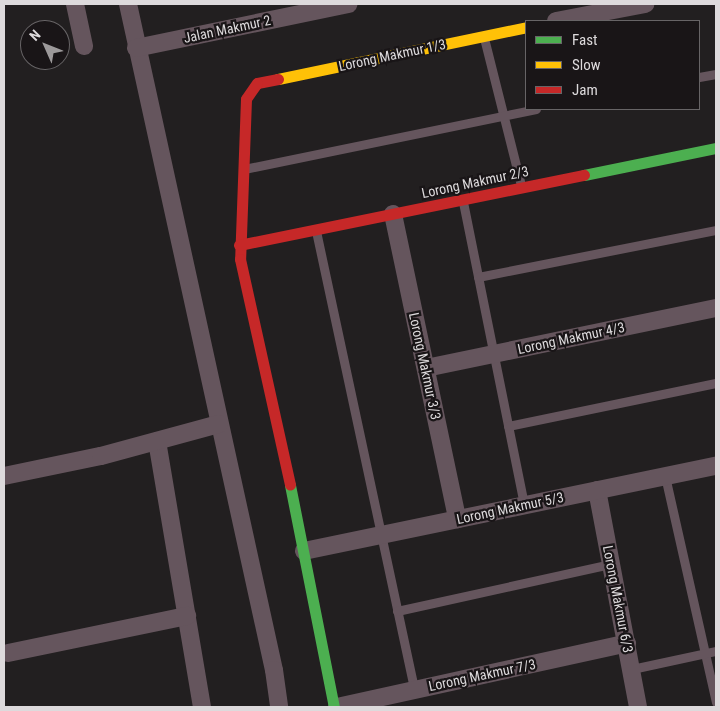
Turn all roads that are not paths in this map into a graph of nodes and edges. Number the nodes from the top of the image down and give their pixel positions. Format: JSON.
{"nodes":[{"id":1,"x":75,"y":4,"type":"edge"},
{"id":2,"x":128,"y":4,"type":"edge"},
{"id":3,"x":348,"y":4,"type":"edge"},
{"id":4,"x":645,"y":4,"type":"edge"},
{"id":5,"x":561,"y":20,"type":"edge"},
{"id":6,"x":525,"y":27,"type":"edge"},
{"id":7,"x":483,"y":36,"type":"junction"},
{"id":8,"x":84,"y":46,"type":"dead end"},
{"id":9,"x":136,"y":48,"type":"junction"},
{"id":10,"x":716,"y":74,"type":"edge"},
{"id":11,"x":700,"y":77,"type":"edge"},
{"id":12,"x":531,"y":110,"type":"edge"},
{"id":13,"x":505,"y":115,"type":"junction"},
{"id":14,"x":716,"y":148,"type":"edge"},
{"id":15,"x":242,"y":170,"type":"junction"},
{"id":16,"x":522,"y":187,"type":"junction"},
{"id":17,"x":463,"y":200,"type":"junction"},
{"id":18,"x":393,"y":214,"type":"junction"},
{"id":19,"x":316,"y":230,"type":"junction"},
{"id":20,"x":716,"y":230,"type":"edge"},
{"id":21,"x":239,"y":245,"type":"junction"},
{"id":22,"x":478,"y":277,"type":"junction"},
{"id":23,"x":716,"y":308,"type":"edge"},
{"id":24,"x":493,"y":354,"type":"junction"},
{"id":25,"x":426,"y":368,"type":"junction"},
{"id":26,"x":716,"y":383,"type":"edge"},
{"id":27,"x":219,"y":424,"type":"junction"},
{"id":28,"x":508,"y":426,"type":"junction"},
{"id":29,"x":157,"y":440,"type":"junction"},
{"id":30,"x":716,"y":466,"type":"edge"},
{"id":31,"x":4,"y":476,"type":"edge"},
{"id":32,"x":665,"y":476,"type":"junction"},
{"id":33,"x":596,"y":490,"type":"junction"},
{"id":34,"x":524,"y":505,"type":"junction"},
{"id":35,"x":457,"y":519,"type":"junction"},
{"id":36,"x":381,"y":535,"type":"junction"},
{"id":37,"x":304,"y":551,"type":"junction"},
{"id":38,"x":611,"y":564,"type":"junction"},
{"id":39,"x":397,"y":611,"type":"junction"},
{"id":40,"x":187,"y":616,"type":"junction"},
{"id":41,"x":627,"y":643,"type":"junction"},
{"id":42,"x":716,"y":650,"type":"edge"},
{"id":43,"x":8,"y":653,"type":"dead end"},
{"id":44,"x":706,"y":653,"type":"junction"},
{"id":45,"x":632,"y":669,"type":"junction"},
{"id":46,"x":414,"y":690,"type":"junction"},
{"id":47,"x":716,"y":702,"type":"edge"},
{"id":48,"x":202,"y":707,"type":"edge"},
{"id":49,"x":279,"y":707,"type":"edge"},
{"id":50,"x":336,"y":707,"type":"edge"},
{"id":51,"x":638,"y":707,"type":"edge"}],
"edges":[{"from":1,"to":8,"type":"street"},
{"from":2,"to":9,"type":"street"},
{"from":3,"to":9,"type":"street","name":"Jalan Makmur 2"},
{"from":4,"to":5,"type":"street"},
{"from":6,"to":7,"type":"street","name":"Lorong Makmur 1/3"},
{"from":7,"to":13,"type":"lane"},
{"from":7,"to":15,"type":"street","name":"Lorong Makmur 1/3"},
{"from":9,"to":27,"type":"street"},
{"from":10,"to":11,"type":"lane"},
{"from":12,"to":13,"type":"lane"},
{"from":13,"to":15,"type":"lane"},
{"from":13,"to":16,"type":"lane"},
{"from":14,"to":16,"type":"street","name":"Lorong Makmur 2/3"},
{"from":15,"to":21,"type":"street"},
{"from":16,"to":17,"type":"street","name":"Lorong Makmur 2/3"},
{"from":17,"to":18,"type":"street","name":"Lorong Makmur 2/3"},
{"from":17,"to":22,"type":"lane"},
{"from":18,"to":19,"type":"street","name":"Lorong Makmur 2/3"},
{"from":18,"to":25,"type":"street","name":"Lorong Makmur 3/3"},
{"from":19,"to":21,"type":"street","name":"Lorong Makmur 2/3"},
{"from":19,"to":36,"type":"lane"},
{"from":20,"to":22,"type":"lane"},
{"from":21,"to":37,"type":"street"},
{"from":22,"to":24,"type":"lane"},
{"from":23,"to":24,"type":"street","name":"Lorong Makmur 4/3"},
{"from":24,"to":25,"type":"street","name":"Lorong Makmur 4/3"},
{"from":24,"to":28,"type":"lane"},
{"from":25,"to":35,"type":"street","name":"Lorong Makmur 3/3"},
{"from":26,"to":28,"type":"lane"},
{"from":27,"to":29,"type":"street"},
{"from":27,"to":49,"type":"street"},
{"from":28,"to":34,"type":"lane"},
{"from":29,"to":31,"type":"street"},
{"from":29,"to":40,"type":"street"},
{"from":30,"to":32,"type":"street","name":"Lorong Makmur 5/3"},
{"from":32,"to":33,"type":"street","name":"Lorong Makmur 5/3"},
{"from":32,"to":44,"type":"lane"},
{"from":33,"to":34,"type":"street","name":"Lorong Makmur 5/3"},
{"from":33,"to":38,"type":"street","name":"Lorong Makmur 6/3"},
{"from":34,"to":35,"type":"street","name":"Lorong Makmur 5/3"},
{"from":35,"to":36,"type":"street","name":"Lorong Makmur 5/3"},
{"from":36,"to":37,"type":"street","name":"Lorong Makmur 5/3"},
{"from":36,"to":39,"type":"lane"},
{"from":37,"to":50,"type":"street"},
{"from":38,"to":39,"type":"lane"},
{"from":38,"to":41,"type":"street","name":"Lorong Makmur 6/3"},
{"from":39,"to":46,"type":"lane"},
{"from":40,"to":43,"type":"street"},
{"from":40,"to":48,"type":"street"},
{"from":41,"to":45,"type":"street","name":"Lorong Makmur 6/3"},
{"from":41,"to":46,"type":"street","name":"Lorong Makmur 7/3"},
{"from":42,"to":44,"type":"lane"},
{"from":44,"to":45,"type":"lane"},
{"from":44,"to":47,"type":"lane"},
{"from":45,"to":51,"type":"street","name":"Lorong Makmur 6/3"},
{"from":46,"to":50,"type":"street","name":"Lorong Makmur 7/3"}]}
